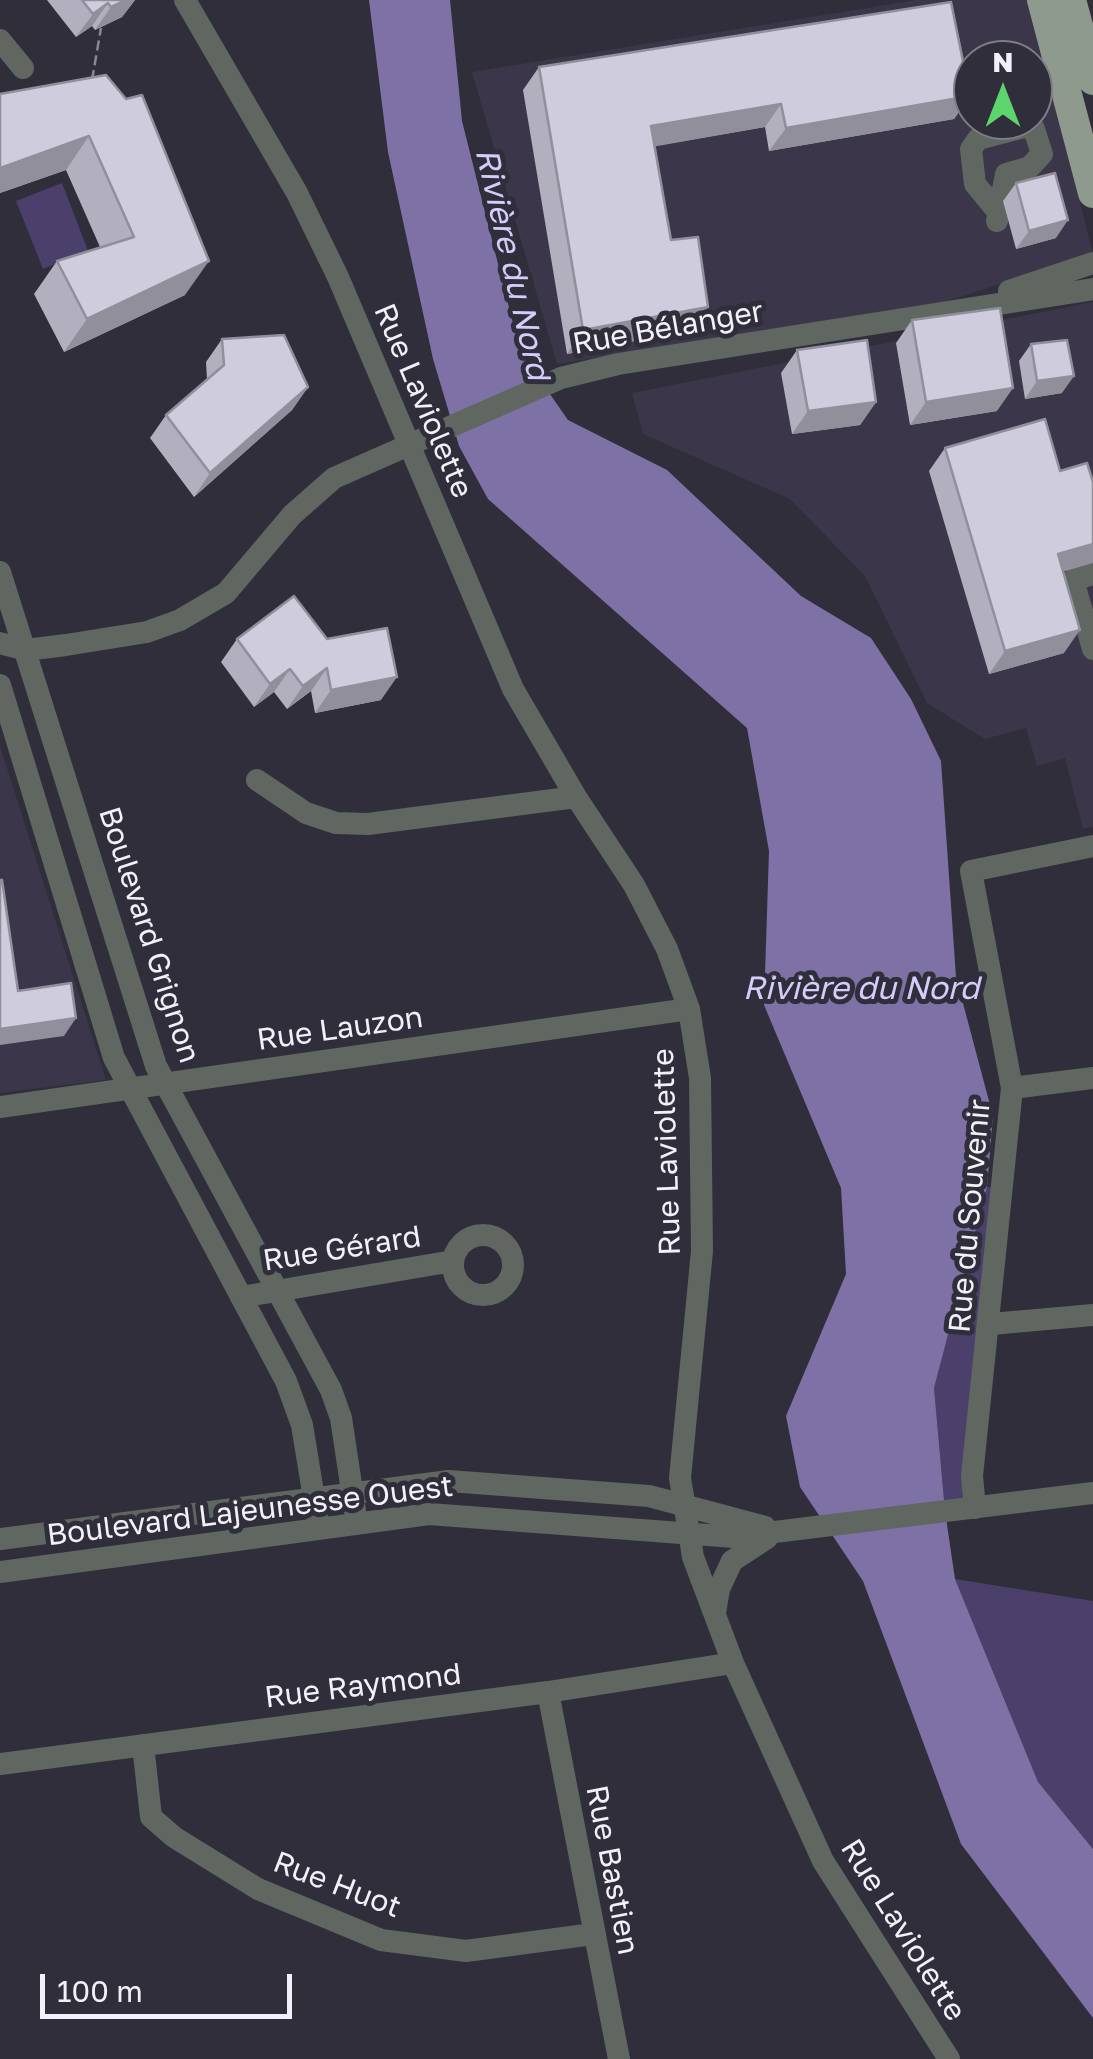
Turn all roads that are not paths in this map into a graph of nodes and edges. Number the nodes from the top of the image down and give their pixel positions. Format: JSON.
{"nodes":[{"id":1,"x":184,"y":0,"type":"edge"},
{"id":2,"x":1042,"y":0,"type":"edge"},
{"id":3,"x":1071,"y":0,"type":"edge"},
{"id":4,"x":0,"y":40,"type":"edge"},
{"id":5,"x":24,"y":68,"type":"dead end"},
{"id":6,"x":1086,"y":78,"type":"edge"},
{"id":7,"x":1093,"y":194,"type":"edge"},
{"id":8,"x":1093,"y":264,"type":"edge"},
{"id":9,"x":1093,"y":289,"type":"edge"},
{"id":10,"x":949,"y":311,"type":"junction"},
{"id":11,"x":409,"y":443,"type":"junction"},
{"id":12,"x":0,"y":572,"type":"edge"},
{"id":13,"x":1093,"y":574,"type":"edge"},
{"id":14,"x":0,"y":643,"type":"edge"},
{"id":15,"x":1093,"y":649,"type":"edge"},
{"id":16,"x":26,"y":650,"type":"junction"},
{"id":17,"x":0,"y":663,"type":"edge"},
{"id":18,"x":0,"y":685,"type":"edge"},
{"id":19,"x":257,"y":780,"type":"dead end"},
{"id":20,"x":576,"y":797,"type":"junction"},
{"id":21,"x":1093,"y":846,"type":"edge"},
{"id":22,"x":688,"y":1009,"type":"junction"},
{"id":23,"x":1093,"y":1078,"type":"edge"},
{"id":24,"x":166,"y":1084,"type":"junction"},
{"id":25,"x":1012,"y":1088,"type":"junction"},
{"id":26,"x":128,"y":1090,"type":"junction"},
{"id":27,"x":0,"y":1107,"type":"edge"},
{"id":28,"x":453,"y":1262,"type":"dead end"},
{"id":29,"x":280,"y":1288,"type":"junction"},
{"id":30,"x":241,"y":1297,"type":"junction"},
{"id":31,"x":1093,"y":1315,"type":"edge"},
{"id":32,"x":991,"y":1324,"type":"junction"},
{"id":33,"x":352,"y":1492,"type":"junction"},
{"id":34,"x":1093,"y":1493,"type":"edge"},
{"id":35,"x":313,"y":1496,"type":"junction"},
{"id":36,"x":682,"y":1504,"type":"junction"},
{"id":37,"x":975,"y":1508,"type":"junction"},
{"id":38,"x":357,"y":1524,"type":"junction"},
{"id":39,"x":319,"y":1529,"type":"junction"},
{"id":40,"x":793,"y":1530,"type":"junction"},
{"id":41,"x":687,"y":1532,"type":"junction"},
{"id":42,"x":0,"y":1539,"type":"edge"},
{"id":43,"x":0,"y":1572,"type":"edge"},
{"id":44,"x":714,"y":1616,"type":"junction"},
{"id":45,"x":733,"y":1663,"type":"junction"},
{"id":46,"x":548,"y":1692,"type":"junction"},
{"id":47,"x":143,"y":1745,"type":"junction"},
{"id":48,"x":0,"y":1764,"type":"edge"},
{"id":49,"x":593,"y":1934,"type":"junction"},
{"id":50,"x":620,"y":2059,"type":"edge"},
{"id":51,"x":949,"y":2059,"type":"edge"}],
"edges":[{"from":1,"to":11,"type":"street","name":"Rue Laviolette"},
{"from":2,"to":6,"type":"main road"},
{"from":3,"to":6,"type":"main road"},
{"from":4,"to":5,"type":"street"},
{"from":6,"to":7,"type":"main road"},
{"from":8,"to":10,"type":"street","name":"Rue Bélanger"},
{"from":9,"to":10,"type":"street","name":"Rue Bélanger"},
{"from":10,"to":11,"type":"street","name":"Rue Bélanger"},
{"from":11,"to":16,"type":"street","name":"Rue Bélanger"},
{"from":11,"to":20,"type":"street","name":"Rue Laviolette"},
{"from":12,"to":16,"type":"street","name":"Boulevard Grignon"},
{"from":13,"to":15,"type":"street"},
{"from":14,"to":16,"type":"street"},
{"from":16,"to":17,"type":"street"},
{"from":16,"to":24,"type":"street","name":"Boulevard Grignon"},
{"from":18,"to":26,"type":"street"},
{"from":19,"to":20,"type":"street"},
{"from":20,"to":22,"type":"street","name":"Rue Laviolette"},
{"from":21,"to":25,"type":"street","name":"Rue du Souvenir"},
{"from":22,"to":24,"type":"street","name":"Rue Lauzon"},
{"from":22,"to":36,"type":"street","name":"Rue Laviolette"},
{"from":23,"to":25,"type":"street"},
{"from":24,"to":26,"type":"street","name":"Rue Lauzon"},
{"from":24,"to":29,"type":"street","name":"Boulevard Grignon"},
{"from":25,"to":32,"type":"street","name":"Rue du Souvenir"},
{"from":26,"to":27,"type":"street","name":"Rue Lauzon"},
{"from":26,"to":30,"type":"street"},
{"from":28,"to":29,"type":"street","name":"Rue Gérard"},
{"from":29,"to":30,"type":"street","name":"Rue Gérard"},
{"from":29,"to":33,"type":"street","name":"Boulevard Grignon"},
{"from":30,"to":35,"type":"street"},
{"from":31,"to":32,"type":"street"},
{"from":32,"to":37,"type":"street","name":"Rue du Souvenir"},
{"from":33,"to":35,"type":"street","name":"Boulevard Lajeunesse Ouest"},
{"from":33,"to":36,"type":"street","name":"Boulevard Lajeunesse Ouest"},
{"from":33,"to":38,"type":"street","name":"Boulevard Grignon"},
{"from":34,"to":37,"type":"street","name":"Boulevard Lajeunesse Ouest"},
{"from":35,"to":39,"type":"street"},
{"from":35,"to":42,"type":"street","name":"Boulevard Lajeunesse Ouest"},
{"from":36,"to":40,"type":"street","name":"Boulevard Lajeunesse Ouest"},
{"from":36,"to":41,"type":"street","name":"Rue Laviolette"},
{"from":37,"to":40,"type":"street","name":"Boulevard Lajeunesse Ouest"},
{"from":38,"to":39,"type":"street","name":"Boulevard Lajeunesse Ouest"},
{"from":38,"to":41,"type":"street","name":"Boulevard Lajeunesse Ouest"},
{"from":39,"to":43,"type":"street","name":"Boulevard Lajeunesse Ouest"},
{"from":40,"to":41,"type":"street","name":"Boulevard Lajeunesse Ouest"},
{"from":40,"to":44,"type":"street"},
{"from":41,"to":44,"type":"street","name":"Rue Laviolette"},
{"from":44,"to":45,"type":"street","name":"Rue Laviolette"},
{"from":45,"to":46,"type":"street","name":"Rue Raymond"},
{"from":45,"to":51,"type":"street","name":"Rue Laviolette"},
{"from":46,"to":47,"type":"street","name":"Rue Raymond"},
{"from":46,"to":49,"type":"street","name":"Rue Bastien"},
{"from":47,"to":48,"type":"street","name":"Rue Raymond"},
{"from":47,"to":49,"type":"street","name":"Rue Huot"},
{"from":49,"to":50,"type":"street","name":"Rue Bastien"}]}
